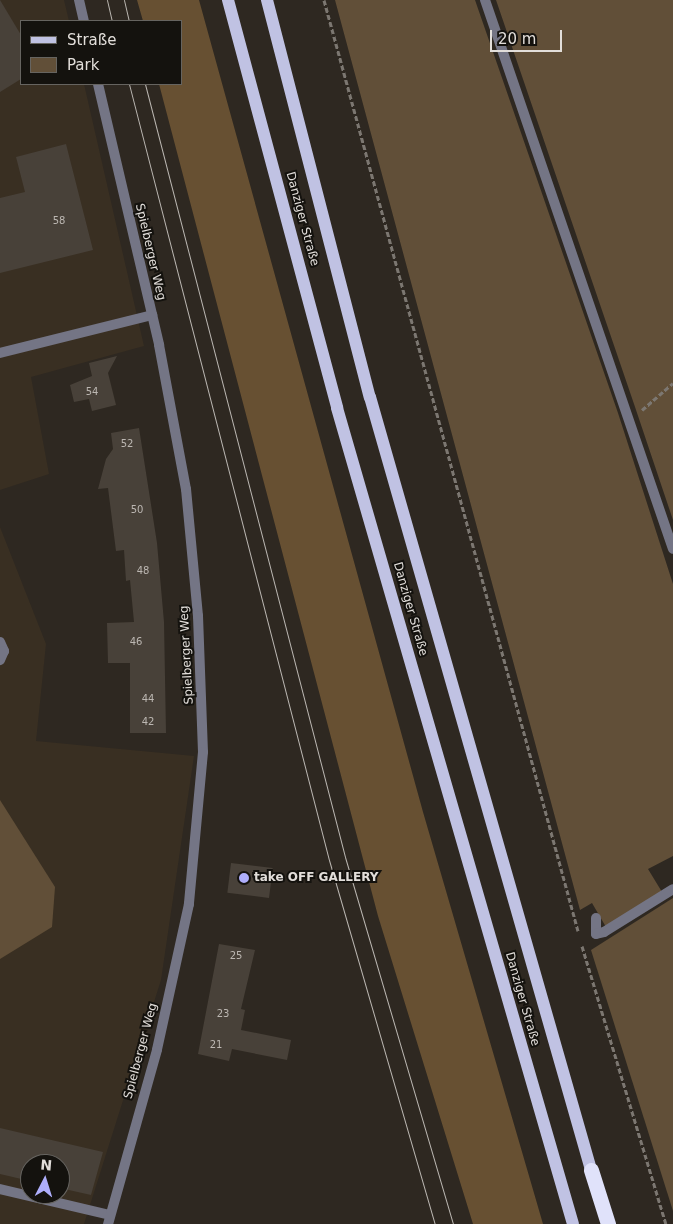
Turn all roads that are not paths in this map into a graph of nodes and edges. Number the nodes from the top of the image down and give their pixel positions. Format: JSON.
{"nodes":[{"id":1,"x":79,"y":0,"type":"edge"},
{"id":2,"x":228,"y":0,"type":"edge"},
{"id":3,"x":266,"y":0,"type":"edge"},
{"id":4,"x":486,"y":0,"type":"edge"},
{"id":5,"x":84,"y":20,"type":"edge"},
{"id":6,"x":98,"y":85,"type":"edge"},
{"id":7,"x":152,"y":315,"type":"junction"},
{"id":8,"x":0,"y":353,"type":"edge"},
{"id":9,"x":673,"y":549,"type":"edge"},
{"id":10,"x":0,"y":642,"type":"edge"},
{"id":11,"x":0,"y":660,"type":"edge"},
{"id":12,"x":673,"y":889,"type":"edge"},
{"id":13,"x":596,"y":918,"type":"dead end"},
{"id":14,"x":591,"y":1170,"type":"joint"},
{"id":15,"x":0,"y":1189,"type":"edge"},
{"id":16,"x":109,"y":1219,"type":"edge"},
{"id":17,"x":573,"y":1224,"type":"edge"},
{"id":18,"x":608,"y":1224,"type":"edge"}],
"edges":[{"from":1,"to":5,"type":"street"},
{"from":2,"to":17,"type":"main road","name":"Danziger Straße"},
{"from":3,"to":14,"type":"main road","name":"Danziger Straße"},
{"from":4,"to":9,"type":"street"},
{"from":6,"to":7,"type":"street","name":"Spielberger Weg"},
{"from":7,"to":8,"type":"street"},
{"from":7,"to":16,"type":"street","name":"Spielberger Weg"},
{"from":10,"to":11,"type":"street"},
{"from":12,"to":13,"type":"street"},
{"from":14,"to":18,"type":"highway","name":"Danziger Straße"},
{"from":15,"to":16,"type":"street"}]}
